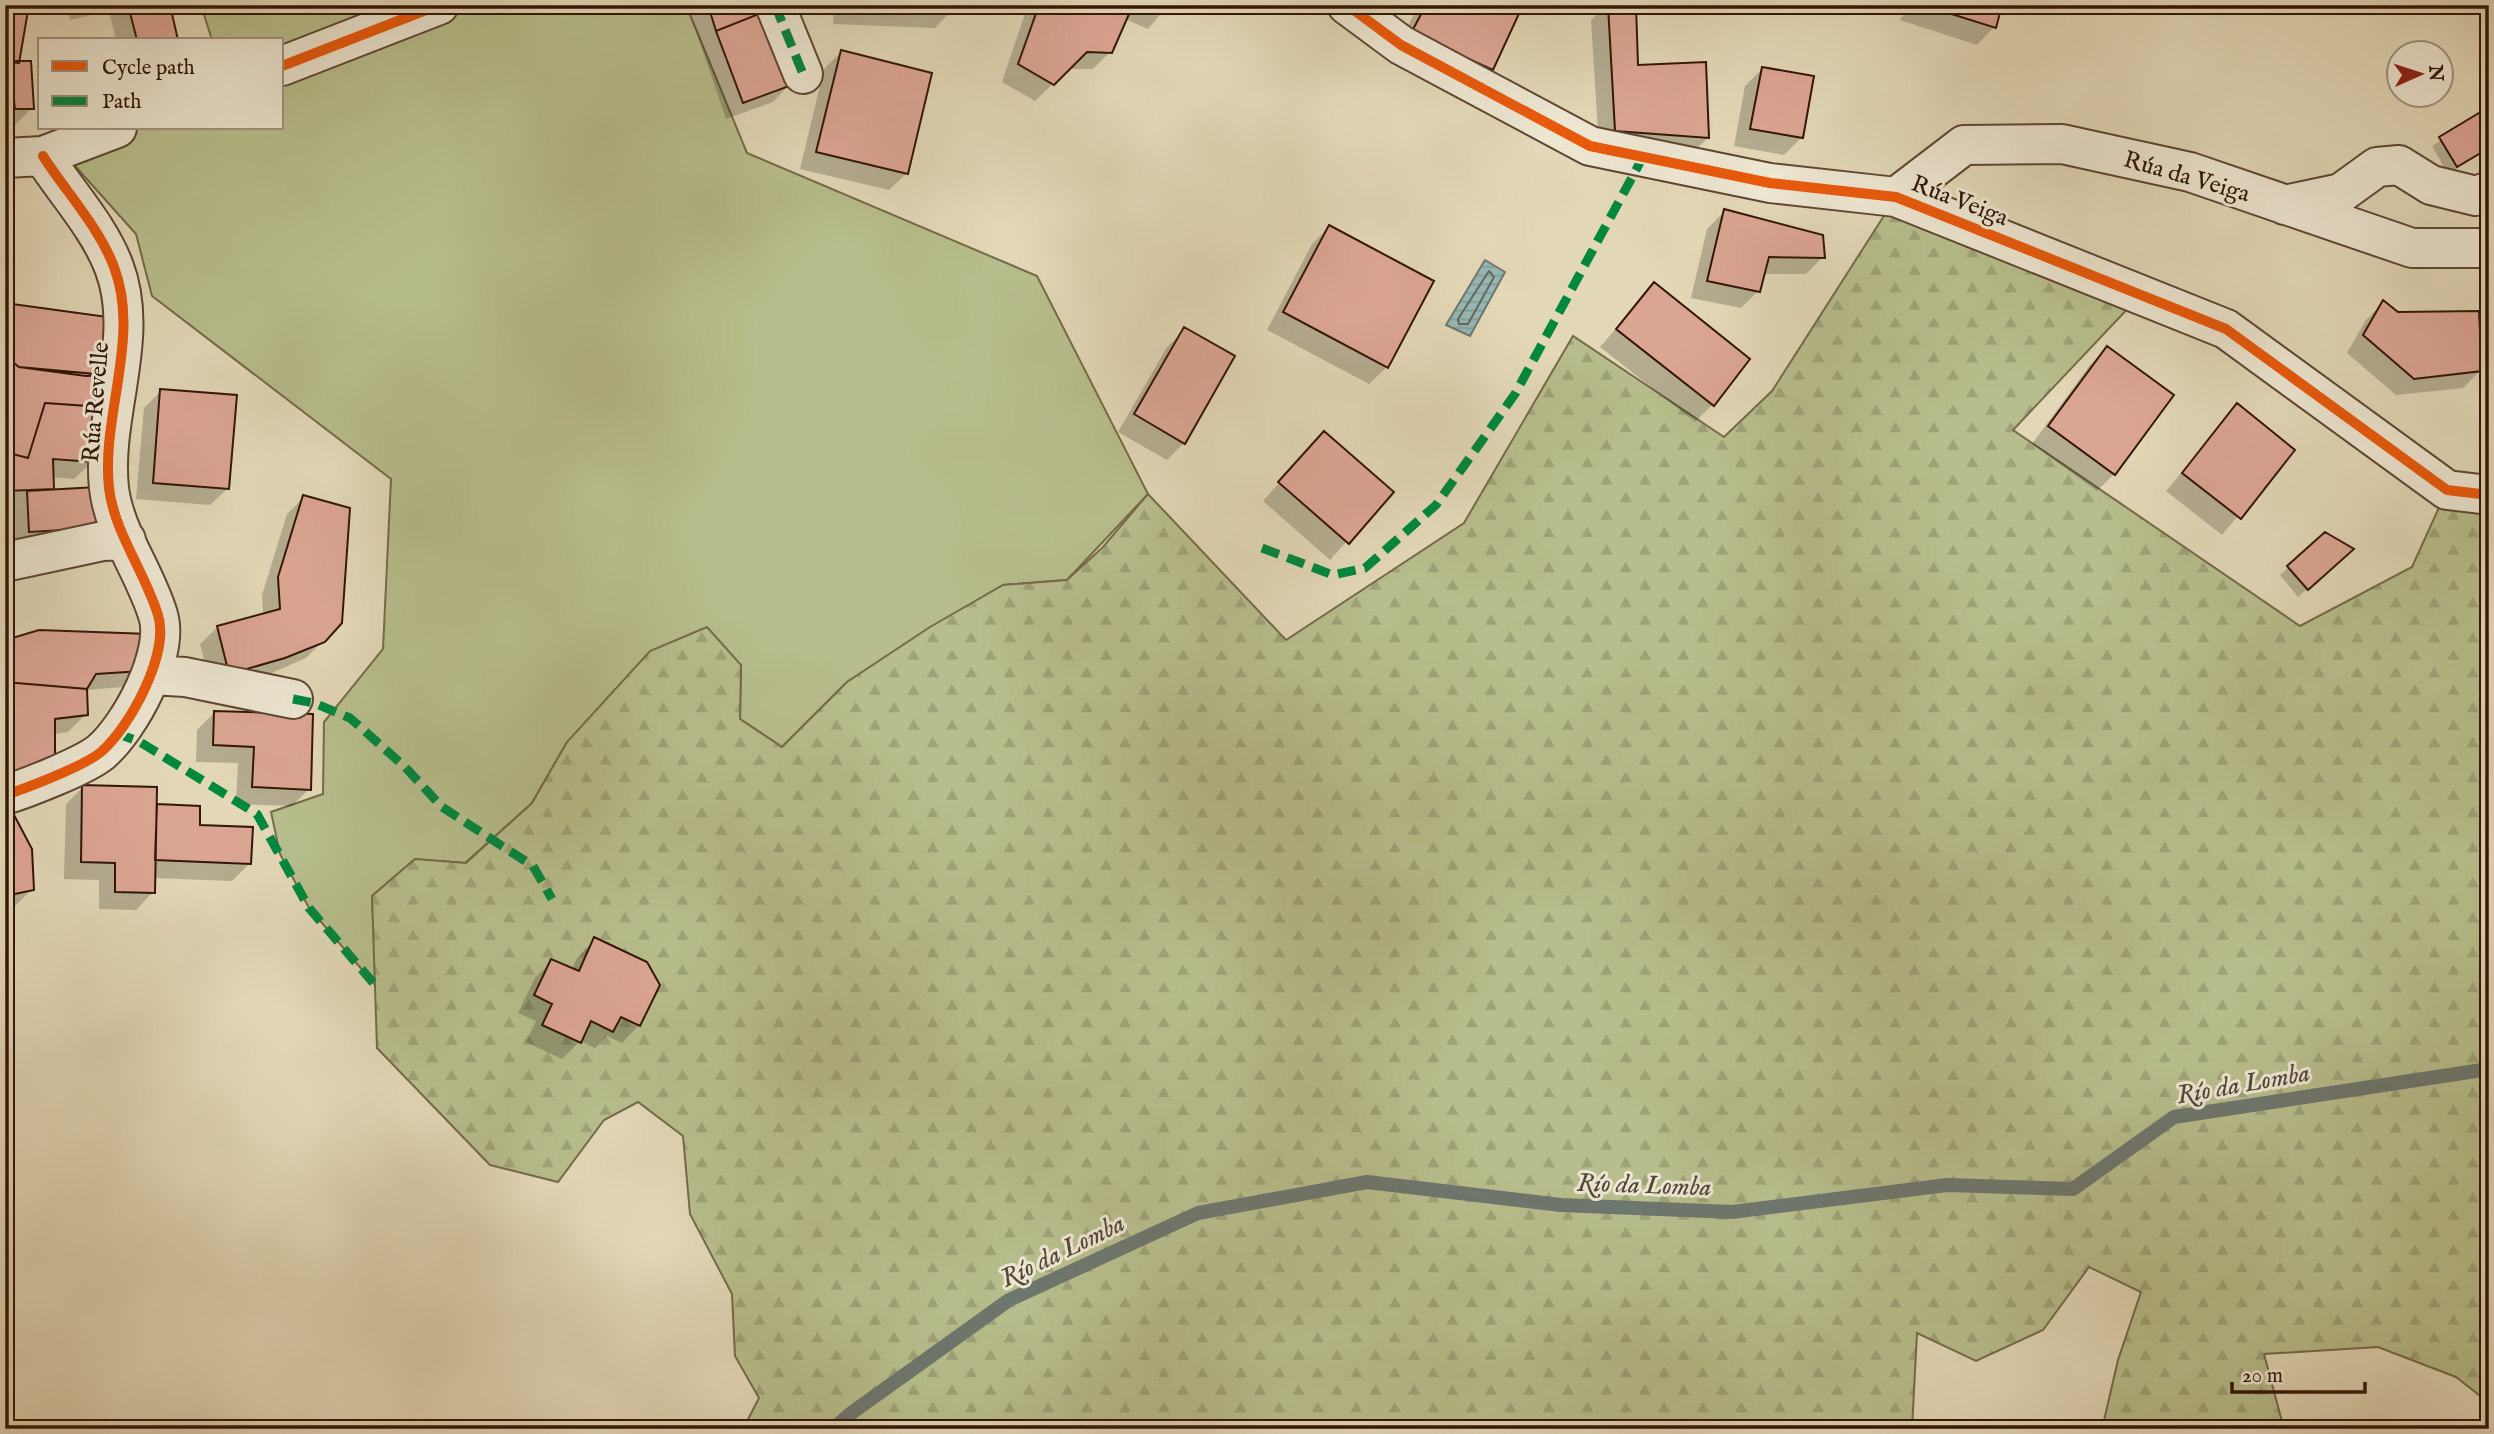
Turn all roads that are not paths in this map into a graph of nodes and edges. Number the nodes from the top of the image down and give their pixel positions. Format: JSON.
{"nodes":[{"id":1,"x":439,"y":5,"type":"edge"},
{"id":2,"x":775,"y":5,"type":"edge"},
{"id":3,"x":1347,"y":5,"type":"edge"},
{"id":4,"x":284,"y":65,"type":"edge"},
{"id":5,"x":803,"y":74,"type":"dead end"},
{"id":6,"x":112,"y":130,"type":"edge"},
{"id":7,"x":44,"y":156,"type":"junction"},
{"id":8,"x":5,"y":158,"type":"edge"},
{"id":9,"x":2489,"y":191,"type":"edge"},
{"id":10,"x":1896,"y":197,"type":"junction"},
{"id":11,"x":2285,"y":206,"type":"junction"},
{"id":12,"x":2489,"y":248,"type":"edge"},
{"id":13,"x":2489,"y":495,"type":"edge"},
{"id":14,"x":126,"y":540,"type":"junction"},
{"id":15,"x":5,"y":562,"type":"edge"},
{"id":16,"x":152,"y":675,"type":"junction"},
{"id":17,"x":293,"y":699,"type":"dead end"},
{"id":18,"x":5,"y":795,"type":"edge"}],
"edges":[{"from":1,"to":4,"type":"street"},
{"from":2,"to":5,"type":"street"},
{"from":3,"to":10,"type":"street","name":"Rúa Veiga"},
{"from":6,"to":7,"type":"street"},
{"from":7,"to":8,"type":"street"},
{"from":7,"to":14,"type":"street","name":"Rúa Revelle"},
{"from":9,"to":11,"type":"street"},
{"from":10,"to":11,"type":"street","name":"Rúa da Veiga"},
{"from":10,"to":13,"type":"street","name":"Rúa Veiga"},
{"from":11,"to":12,"type":"street","name":"Rúa da Veiga"},
{"from":14,"to":15,"type":"street"},
{"from":14,"to":16,"type":"street","name":"Rúa Revelle"},
{"from":16,"to":17,"type":"street"},
{"from":16,"to":18,"type":"street","name":"Rúa Revelle"}]}
